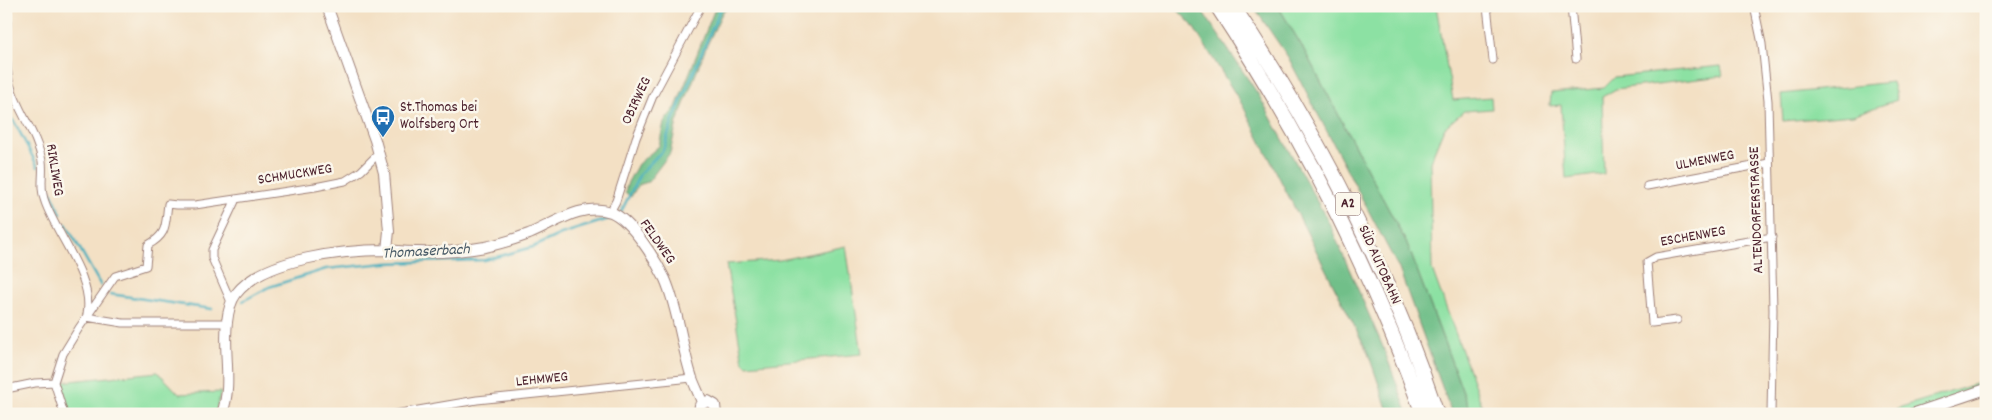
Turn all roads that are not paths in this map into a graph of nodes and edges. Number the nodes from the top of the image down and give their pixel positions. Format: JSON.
{"nodes":[{"id":1,"x":8,"y":6,"type":"edge"},
{"id":2,"x":327,"y":6,"type":"edge"},
{"id":3,"x":701,"y":6,"type":"edge"},
{"id":4,"x":1217,"y":6,"type":"edge"},
{"id":5,"x":1233,"y":6,"type":"edge"},
{"id":6,"x":1487,"y":6,"type":"edge"},
{"id":7,"x":1571,"y":6,"type":"edge"},
{"id":8,"x":1754,"y":6,"type":"edge"},
{"id":9,"x":6,"y":36,"type":"edge"},
{"id":10,"x":6,"y":53,"type":"edge"},
{"id":11,"x":1576,"y":59,"type":"dead end"},
{"id":12,"x":1493,"y":60,"type":"dead end"},
{"id":13,"x":379,"y":153,"type":"junction"},
{"id":14,"x":1769,"y":163,"type":"junction"},
{"id":15,"x":1647,"y":186,"type":"dead end"},
{"id":16,"x":236,"y":199,"type":"junction"},
{"id":17,"x":610,"y":212,"type":"junction"},
{"id":18,"x":1772,"y":236,"type":"junction"},
{"id":19,"x":387,"y":250,"type":"junction"},
{"id":20,"x":231,"y":302,"type":"junction"},
{"id":21,"x":86,"y":317,"type":"junction"},
{"id":22,"x":1677,"y":320,"type":"dead end"},
{"id":23,"x":226,"y":323,"type":"junction"},
{"id":24,"x":692,"y":378,"type":"junction"},
{"id":25,"x":54,"y":382,"type":"junction"},
{"id":26,"x":6,"y":389,"type":"edge"},
{"id":27,"x":1986,"y":389,"type":"edge"},
{"id":28,"x":702,"y":402,"type":"junction"},
{"id":29,"x":64,"y":414,"type":"edge"},
{"id":30,"x":222,"y":414,"type":"edge"},
{"id":31,"x":395,"y":414,"type":"edge"},
{"id":32,"x":699,"y":414,"type":"edge"},
{"id":33,"x":716,"y":414,"type":"edge"},
{"id":34,"x":1423,"y":414,"type":"edge"},
{"id":35,"x":1437,"y":414,"type":"edge"},
{"id":36,"x":1771,"y":414,"type":"edge"},
{"id":37,"x":1912,"y":414,"type":"edge"}],
"edges":[{"from":1,"to":9,"type":"street"},
{"from":2,"to":13,"type":"main road"},
{"from":3,"to":17,"type":"street","name":"OBIRWEG"},
{"from":4,"to":34,"type":"highway","name":"SÜD AUTOBAHN","number":"A2"},
{"from":5,"to":35,"type":"highway","name":"SÜD AUTOBAHN","number":"A2"},
{"from":6,"to":12,"type":"street"},
{"from":7,"to":11,"type":"street"},
{"from":8,"to":14,"type":"street","name":"ALTENDORFERSTRASSE"},
{"from":10,"to":21,"type":"street","name":"RIKLIWEG"},
{"from":13,"to":16,"type":"street","name":"SCHMUCKWEG"},
{"from":13,"to":19,"type":"main road"},
{"from":14,"to":15,"type":"street","name":"ULMENWEG"},
{"from":14,"to":18,"type":"street","name":"ALTENDORFERSTRASSE"},
{"from":16,"to":20,"type":"street"},
{"from":16,"to":21,"type":"street","name":"SCHMUCKWEG"},
{"from":17,"to":19,"type":"main road"},
{"from":17,"to":24,"type":"main road","name":"FELDWEG"},
{"from":18,"to":22,"type":"street","name":"ESCHENWEG"},
{"from":18,"to":36,"type":"street","name":"ALTENDORFERSTRASSE"},
{"from":19,"to":20,"type":"main road"},
{"from":20,"to":23,"type":"main road"},
{"from":21,"to":23,"type":"street"},
{"from":21,"to":25,"type":"street"},
{"from":23,"to":30,"type":"main road"},
{"from":24,"to":28,"type":"main road","name":"FELDWEG"},
{"from":24,"to":31,"type":"street","name":"LEHMWEG"},
{"from":25,"to":26,"type":"street"},
{"from":25,"to":29,"type":"street"},
{"from":27,"to":37,"type":"main road"},
{"from":28,"to":32,"type":"main road"},
{"from":28,"to":33,"type":"main road"}]}
